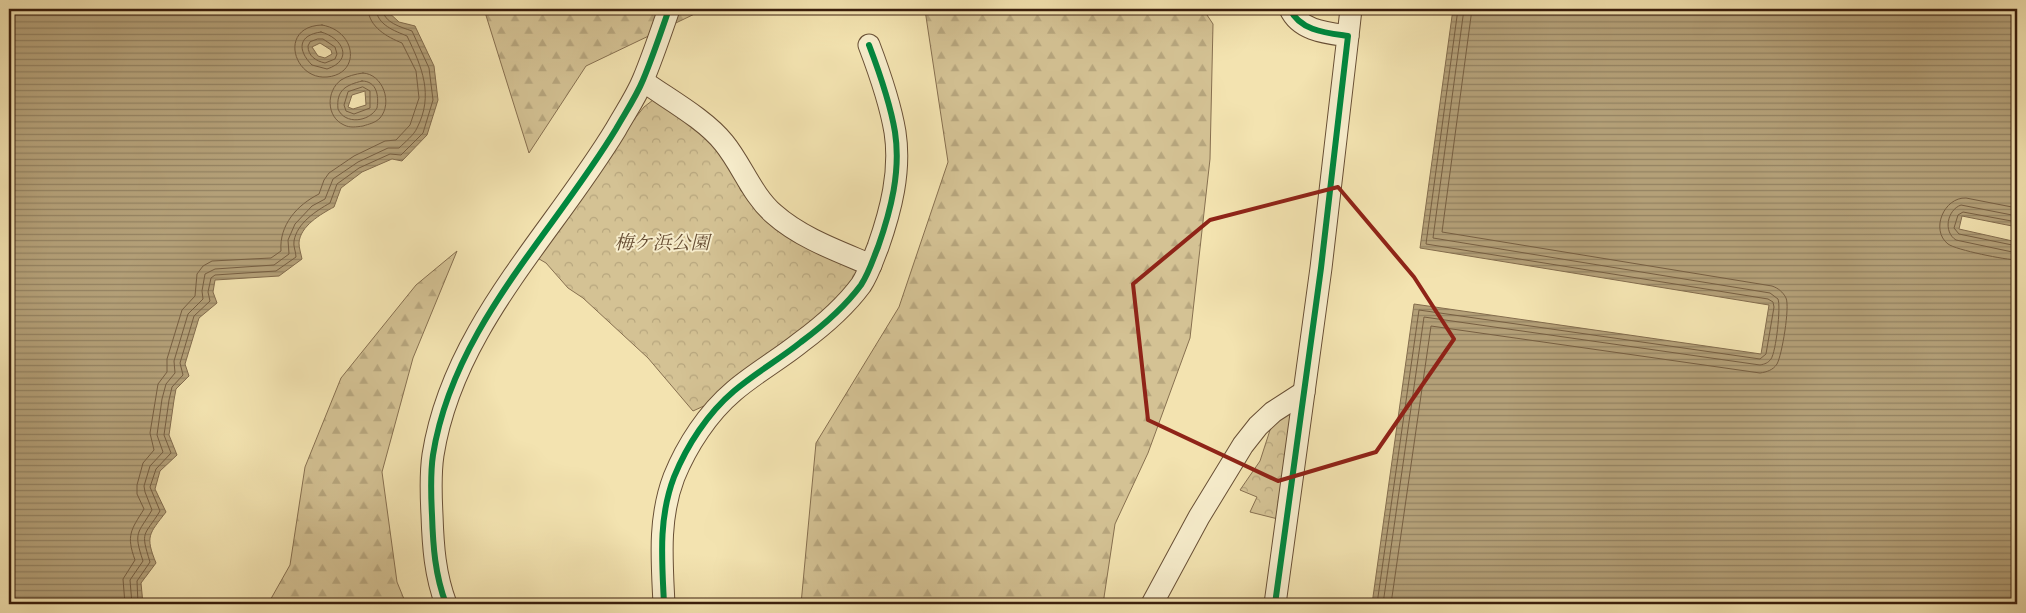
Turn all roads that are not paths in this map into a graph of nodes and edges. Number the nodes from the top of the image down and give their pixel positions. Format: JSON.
{"nodes":[{"id":1,"x":669,"y":9,"type":"edge"},
{"id":2,"x":1290,"y":9,"type":"edge"},
{"id":3,"x":1351,"y":9,"type":"edge"},
{"id":4,"x":1348,"y":36,"type":"junction"},
{"id":5,"x":869,"y":45,"type":"dead end"},
{"id":6,"x":643,"y":81,"type":"junction"},
{"id":7,"x":871,"y":265,"type":"junction"},
{"id":8,"x":1304,"y":392,"type":"junction"},
{"id":9,"x":446,"y":604,"type":"edge"},
{"id":10,"x":664,"y":604,"type":"edge"},
{"id":11,"x":1152,"y":604,"type":"edge"},
{"id":12,"x":1275,"y":604,"type":"edge"}],
"edges":[{"from":1,"to":6,"type":"street"},
{"from":2,"to":4,"type":"street"},
{"from":3,"to":4,"type":"street"},
{"from":4,"to":8,"type":"street"},
{"from":5,"to":7,"type":"street"},
{"from":6,"to":7,"type":"street"},
{"from":6,"to":9,"type":"street"},
{"from":7,"to":10,"type":"street"},
{"from":8,"to":11,"type":"street"},
{"from":8,"to":12,"type":"street"}]}
